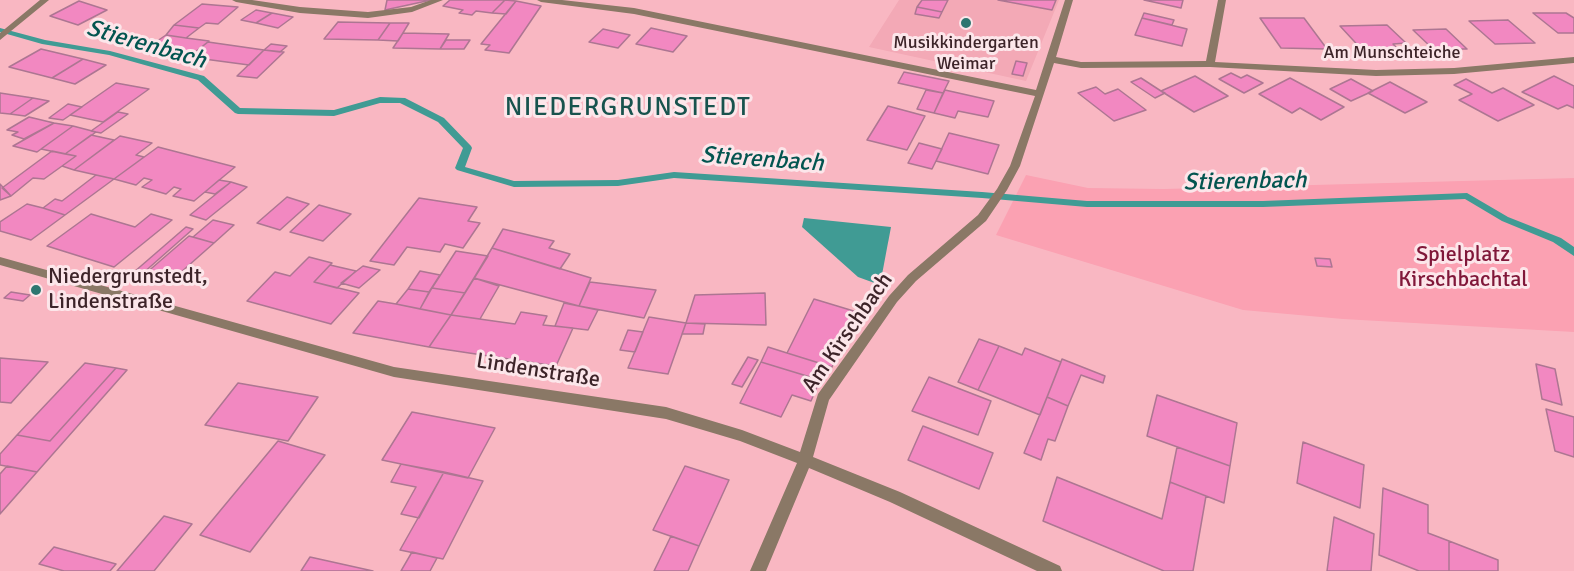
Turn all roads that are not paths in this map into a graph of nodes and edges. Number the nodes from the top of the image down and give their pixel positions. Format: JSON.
{"nodes":[{"id":1,"x":45,"y":0,"type":"edge"},
{"id":2,"x":236,"y":0,"type":"edge"},
{"id":3,"x":440,"y":0,"type":"edge"},
{"id":4,"x":541,"y":0,"type":"edge"},
{"id":5,"x":1069,"y":0,"type":"edge"},
{"id":6,"x":1222,"y":0,"type":"edge"},
{"id":7,"x":0,"y":37,"type":"edge"},
{"id":8,"x":1050,"y":59,"type":"junction"},
{"id":9,"x":1574,"y":60,"type":"edge"},
{"id":10,"x":1210,"y":64,"type":"junction"},
{"id":11,"x":1040,"y":94,"type":"junction"},
{"id":12,"x":0,"y":261,"type":"edge"},
{"id":13,"x":805,"y":459,"type":"junction"},
{"id":14,"x":758,"y":571,"type":"edge"},
{"id":15,"x":1054,"y":571,"type":"edge"}],
"edges":[{"from":1,"to":7,"type":"street"},
{"from":2,"to":3,"type":"street"},
{"from":4,"to":11,"type":"street"},
{"from":5,"to":8,"type":"street","name":"Am Kirschbach"},
{"from":6,"to":10,"type":"street"},
{"from":8,"to":10,"type":"street","name":"Am Munschteiche"},
{"from":8,"to":11,"type":"street","name":"Am Kirschbach"},
{"from":9,"to":10,"type":"street","name":"Am Munschteiche"},
{"from":11,"to":13,"type":"street","name":"Am Kirschbach"},
{"from":12,"to":13,"type":"street","name":"Lindenstraße"},
{"from":13,"to":14,"type":"street","name":"Am Kirschbach"},
{"from":13,"to":15,"type":"street","name":"Lindenstraße"}]}
